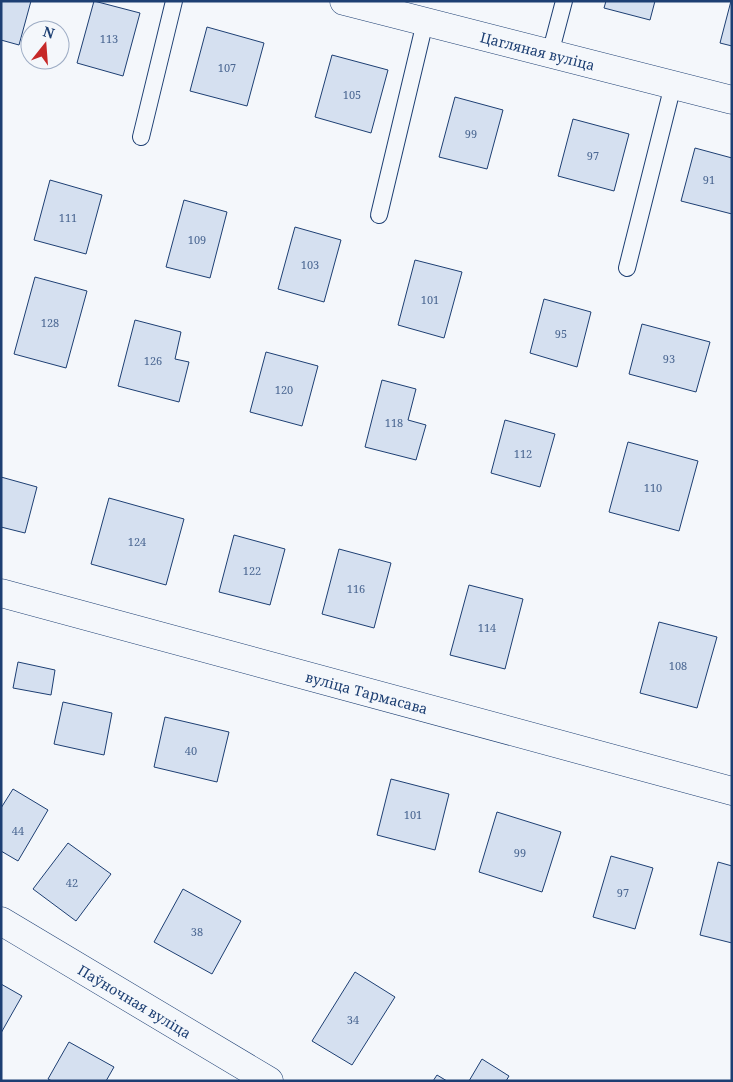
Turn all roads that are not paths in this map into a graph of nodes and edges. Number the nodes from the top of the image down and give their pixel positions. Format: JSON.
{"nodes":[{"id":1,"x":174,"y":1,"type":"edge"},
{"id":2,"x":344,"y":1,"type":"edge"},
{"id":3,"x":564,"y":1,"type":"edge"},
{"id":4,"x":425,"y":22,"type":"junction"},
{"id":5,"x":550,"y":54,"type":"junction"},
{"id":6,"x":673,"y":85,"type":"junction"},
{"id":7,"x":732,"y":100,"type":"edge"},
{"id":8,"x":141,"y":137,"type":"dead end"},
{"id":9,"x":379,"y":215,"type":"dead end"},
{"id":10,"x":627,"y":268,"type":"dead end"},
{"id":11,"x":1,"y":593,"type":"edge"},
{"id":12,"x":732,"y":791,"type":"edge"},
{"id":13,"x":1,"y":920,"type":"edge"},
{"id":14,"x":269,"y":1081,"type":"edge"}],
"edges":[{"from":1,"to":8,"type":"lane"},
{"from":2,"to":4,"type":"street","name":"Цагляная вуліца"},
{"from":3,"to":5,"type":"lane"},
{"from":4,"to":5,"type":"street","name":"Цагляная вуліца"},
{"from":4,"to":9,"type":"lane"},
{"from":5,"to":6,"type":"street","name":"Цагляная вуліца"},
{"from":6,"to":7,"type":"street","name":"Цагляная вуліца"},
{"from":6,"to":10,"type":"lane"},
{"from":11,"to":12,"type":"street","name":"вуліца Тармасава"},
{"from":13,"to":14,"type":"street","name":"Паўночная вуліца"}]}
